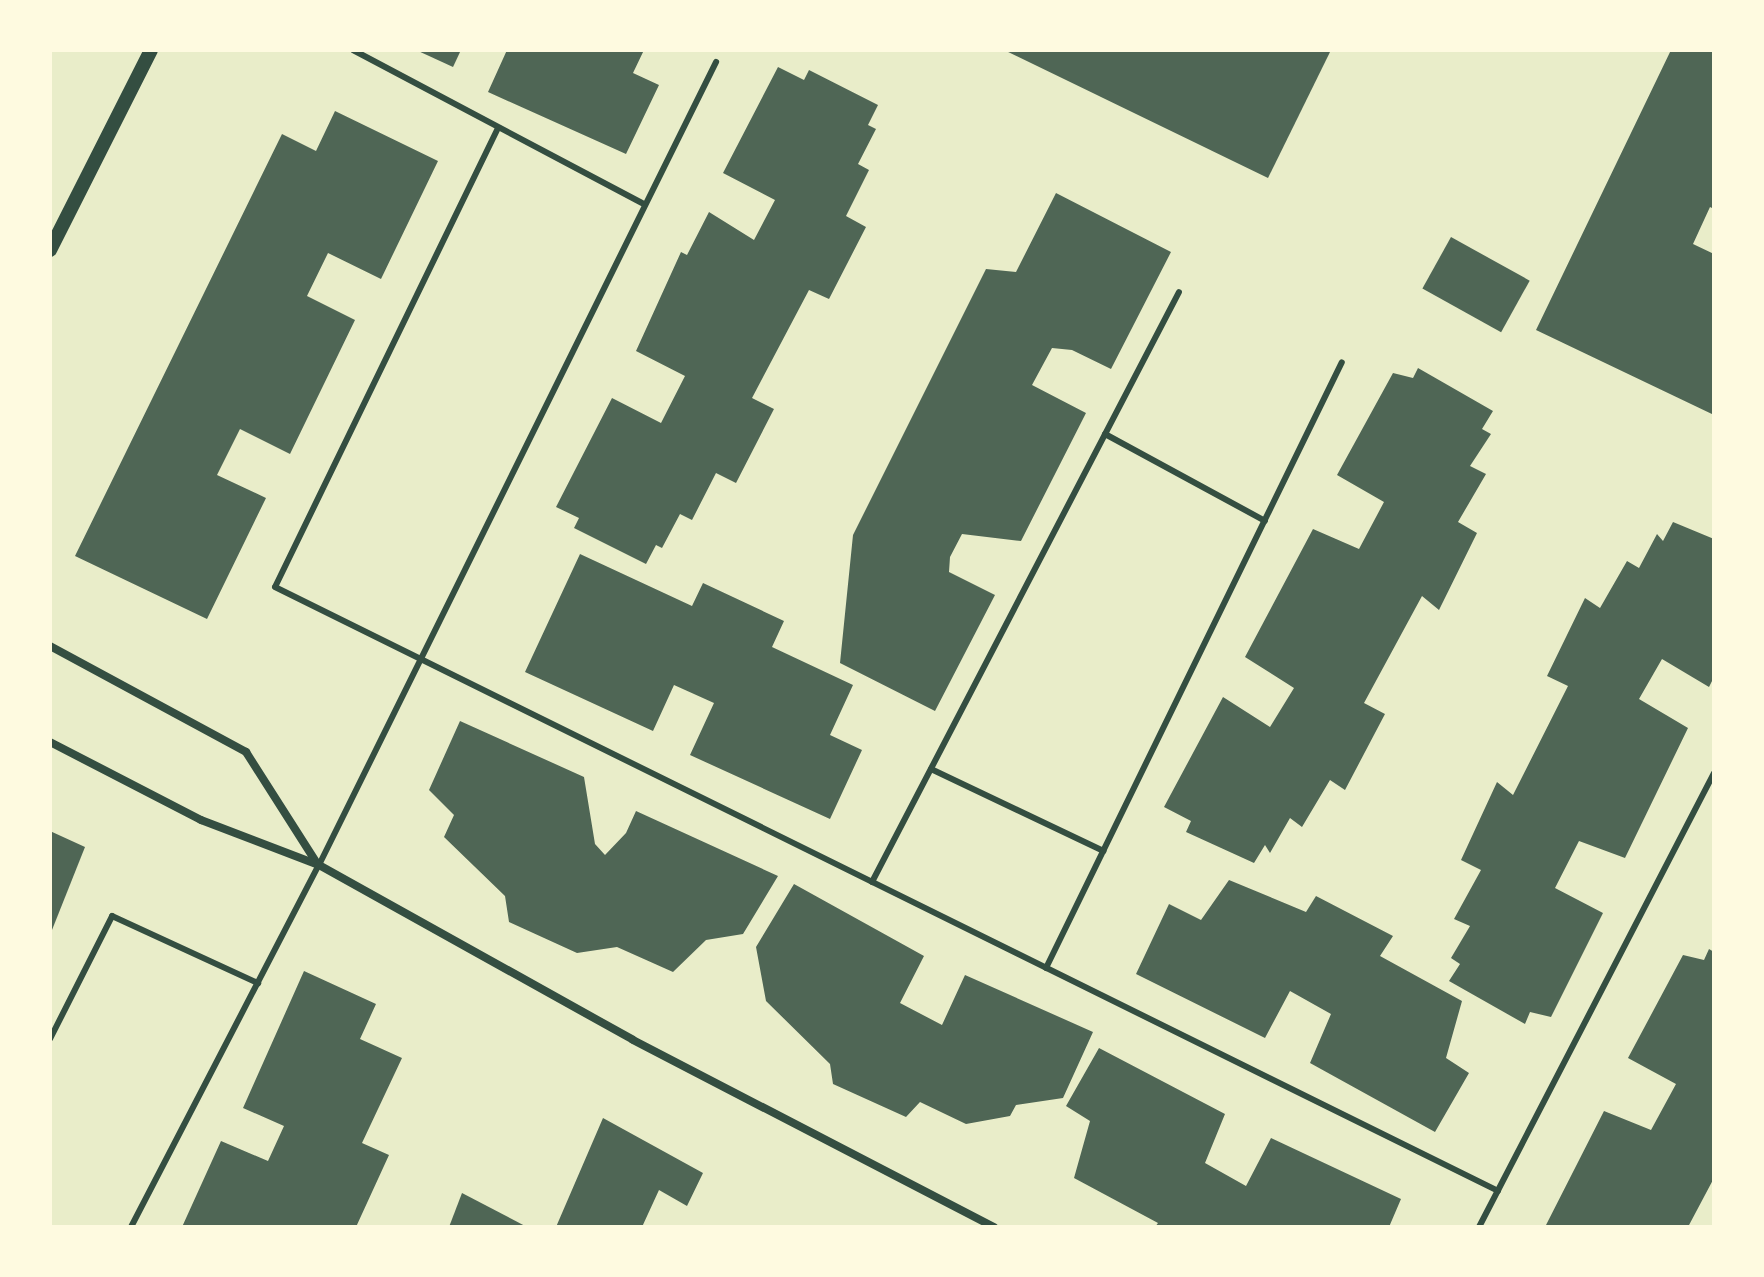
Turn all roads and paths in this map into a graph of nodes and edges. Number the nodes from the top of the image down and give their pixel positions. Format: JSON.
{"nodes":[{"id":1,"x":151,"y":50,"type":"edge"},
{"id":2,"x":353,"y":50,"type":"edge"},
{"id":3,"x":716,"y":62,"type":"dead end"},
{"id":4,"x":498,"y":128,"type":"junction"},
{"id":5,"x":642,"y":203,"type":"junction"},
{"id":6,"x":50,"y":250,"type":"edge"},
{"id":7,"x":1179,"y":292,"type":"dead end"},
{"id":8,"x":1342,"y":362,"type":"dead end"},
{"id":9,"x":1105,"y":434,"type":"junction"},
{"id":10,"x":1265,"y":521,"type":"junction"},
{"id":11,"x":50,"y":646,"type":"edge"},
{"id":12,"x":422,"y":660,"type":"junction"},
{"id":13,"x":50,"y":742,"type":"edge"},
{"id":14,"x":931,"y":769,"type":"junction"},
{"id":15,"x":1714,"y":773,"type":"edge"},
{"id":16,"x":1104,"y":851,"type":"junction"},
{"id":17,"x":319,"y":865,"type":"junction"},
{"id":18,"x":872,"y":882,"type":"junction"},
{"id":19,"x":1046,"y":968,"type":"junction"},
{"id":20,"x":258,"y":983,"type":"junction"},
{"id":21,"x":50,"y":1039,"type":"edge"},
{"id":22,"x":1498,"y":1191,"type":"junction"},
{"id":23,"x":131,"y":1227,"type":"edge"},
{"id":24,"x":994,"y":1227,"type":"edge"},
{"id":25,"x":1479,"y":1227,"type":"edge"}],
"edges":[{"from":1,"to":6,"type":"street"},
{"from":2,"to":4,"type":"lane"},
{"from":3,"to":5,"type":"lane"},
{"from":4,"to":5,"type":"lane"},
{"from":4,"to":12,"type":"lane"},
{"from":5,"to":12,"type":"lane"},
{"from":7,"to":9,"type":"lane"},
{"from":8,"to":10,"type":"lane"},
{"from":9,"to":10,"type":"lane"},
{"from":9,"to":14,"type":"lane"},
{"from":10,"to":16,"type":"lane"},
{"from":11,"to":17,"type":"street"},
{"from":12,"to":17,"type":"lane"},
{"from":12,"to":18,"type":"lane"},
{"from":13,"to":17,"type":"street"},
{"from":14,"to":16,"type":"lane"},
{"from":14,"to":18,"type":"lane"},
{"from":15,"to":22,"type":"lane"},
{"from":16,"to":19,"type":"lane"},
{"from":17,"to":20,"type":"lane"},
{"from":17,"to":24,"type":"street"},
{"from":18,"to":19,"type":"lane"},
{"from":19,"to":22,"type":"lane"},
{"from":20,"to":21,"type":"lane"},
{"from":20,"to":23,"type":"lane"},
{"from":22,"to":25,"type":"lane"}]}
